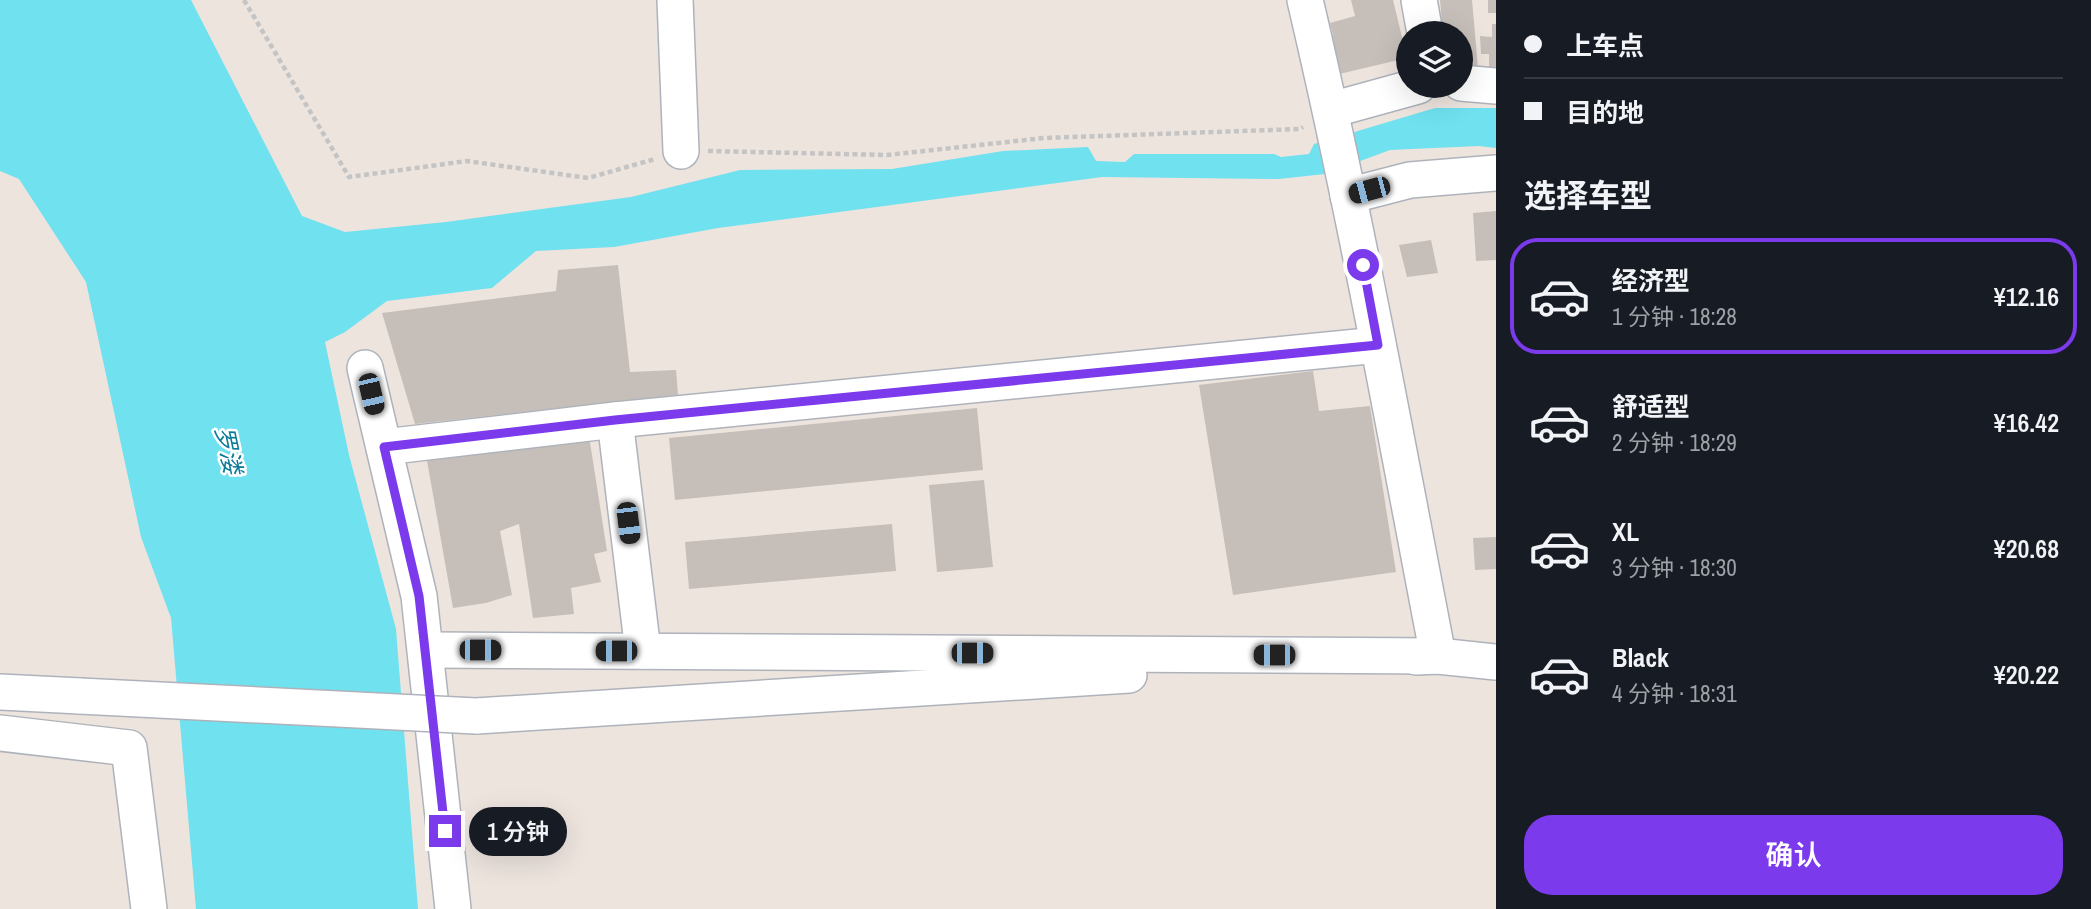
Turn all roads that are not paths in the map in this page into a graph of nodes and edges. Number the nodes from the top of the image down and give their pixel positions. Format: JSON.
{"nodes":[{"id":1,"x":674,"y":0,"type":"edge"},
{"id":2,"x":1305,"y":0,"type":"edge"},
{"id":3,"x":1419,"y":0,"type":"edge"},
{"id":4,"x":1423,"y":21,"type":"edge"},
{"id":5,"x":1473,"y":84,"type":"edge"},
{"id":6,"x":1496,"y":86,"type":"edge"},
{"id":7,"x":1396,"y":92,"type":"edge"},
{"id":8,"x":1331,"y":110,"type":"junction"},
{"id":9,"x":681,"y":151,"type":"road end"},
{"id":10,"x":1496,"y":173,"type":"edge"},
{"id":11,"x":1348,"y":196,"type":"junction"},
{"id":12,"x":1378,"y":345,"type":"junction"},
{"id":13,"x":365,"y":368,"type":"dead end"},
{"id":14,"x":615,"y":420,"type":"junction"},
{"id":15,"x":384,"y":447,"type":"junction"},
{"id":16,"x":426,"y":650,"type":"junction"},
{"id":17,"x":643,"y":651,"type":"junction"},
{"id":18,"x":1438,"y":656,"type":"junction"},
{"id":19,"x":1496,"y":662,"type":"edge"},
{"id":20,"x":0,"y":692,"type":"edge"},
{"id":21,"x":0,"y":733,"type":"edge"},
{"id":22,"x":149,"y":909,"type":"edge"},
{"id":23,"x":453,"y":909,"type":"edge"}],
"edges":[{"from":1,"to":9,"type":"street"},
{"from":2,"to":8,"type":"street"},
{"from":3,"to":4,"type":"street"},
{"from":5,"to":6,"type":"street"},
{"from":7,"to":8,"type":"street"},
{"from":8,"to":11,"type":"street"},
{"from":10,"to":11,"type":"street"},
{"from":11,"to":12,"type":"street"},
{"from":12,"to":14,"type":"street"},
{"from":12,"to":18,"type":"street"},
{"from":13,"to":15,"type":"street"},
{"from":14,"to":15,"type":"street"},
{"from":14,"to":17,"type":"street"},
{"from":15,"to":16,"type":"street"},
{"from":16,"to":17,"type":"street"},
{"from":16,"to":23,"type":"street"},
{"from":17,"to":18,"type":"street"},
{"from":18,"to":19,"type":"street"},
{"from":18,"to":20,"type":"street","bridge":true},
{"from":21,"to":22,"type":"street"}]}
